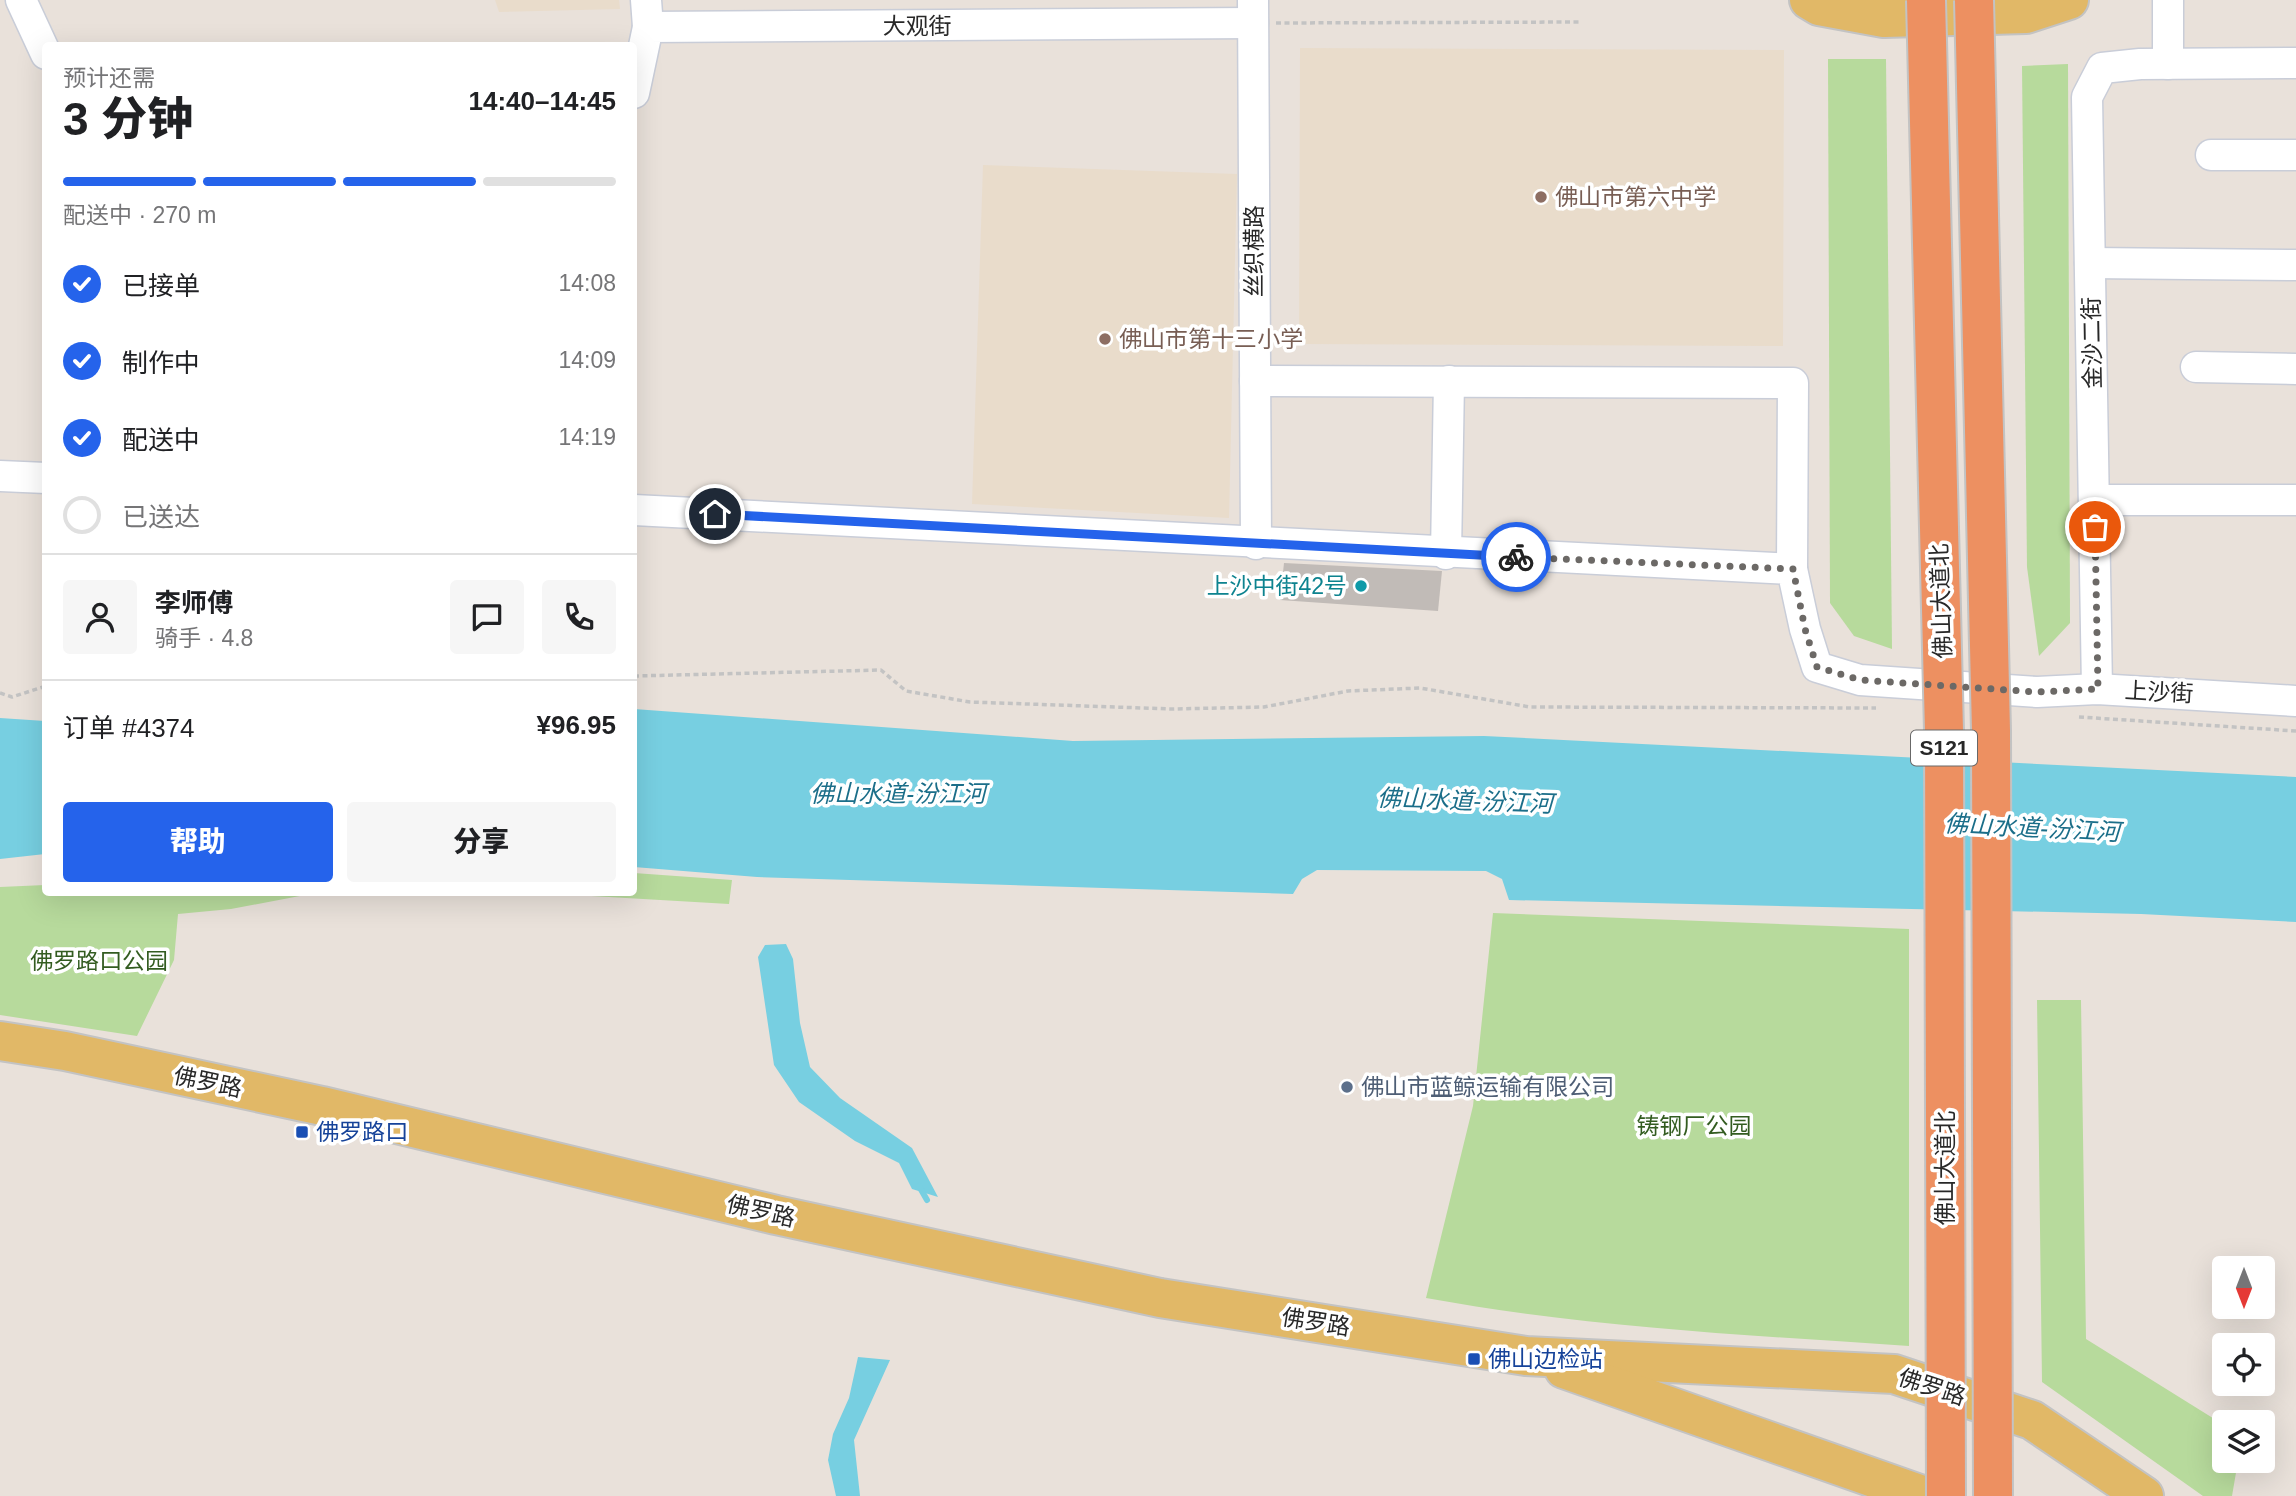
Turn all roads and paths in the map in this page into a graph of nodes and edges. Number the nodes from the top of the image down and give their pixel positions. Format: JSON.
{"nodes":[{"id":1,"x":21,"y":0,"type":"edge"},
{"id":2,"x":1809,"y":0,"type":"edge"},
{"id":3,"x":1926,"y":0,"type":"edge"},
{"id":4,"x":1974,"y":0,"type":"edge"},
{"id":5,"x":2069,"y":0,"type":"edge"},
{"id":6,"x":2168,"y":0,"type":"edge"},
{"id":7,"x":1253,"y":12,"type":"edge"},
{"id":8,"x":647,"y":14,"type":"edge"},
{"id":9,"x":1580,"y":22,"type":"dead end"},
{"id":10,"x":42,"y":45,"type":"edge"},
{"id":11,"x":2296,"y":63,"type":"edge"},
{"id":12,"x":2168,"y":64,"type":"junction"},
{"id":13,"x":637,"y":75,"type":"edge"},
{"id":14,"x":2211,"y":155,"type":"dead end"},
{"id":15,"x":2296,"y":155,"type":"edge"},
{"id":16,"x":2090,"y":263,"type":"junction"},
{"id":17,"x":2296,"y":265,"type":"edge"},
{"id":18,"x":2196,"y":367,"type":"dead end"},
{"id":19,"x":2296,"y":369,"type":"edge"},
{"id":20,"x":1255,"y":381,"type":"junction"},
{"id":21,"x":1449,"y":381,"type":"junction"},
{"id":22,"x":0,"y":476,"type":"edge"},
{"id":23,"x":42,"y":478,"type":"edge"},
{"id":24,"x":2095,"y":500,"type":"junction"},
{"id":25,"x":2296,"y":500,"type":"edge"},
{"id":26,"x":637,"y":510,"type":"edge"},
{"id":27,"x":1256,"y":544,"type":"junction"},
{"id":28,"x":1446,"y":554,"type":"junction"},
{"id":29,"x":1793,"y":569,"type":"junction"},
{"id":30,"x":637,"y":676,"type":"edge"},
{"id":31,"x":42,"y":688,"type":"edge"},
{"id":32,"x":2098,"y":689,"type":"junction"},
{"id":33,"x":0,"y":693,"type":"edge"},
{"id":34,"x":2296,"y":701,"type":"edge"},
{"id":35,"x":1884,"y":708,"type":"dead end"},
{"id":36,"x":2078,"y":716,"type":"dead end"},
{"id":37,"x":2296,"y":732,"type":"edge"},
{"id":38,"x":0,"y":1041,"type":"edge"},
{"id":39,"x":1526,"y":1356,"type":"junction"},
{"id":40,"x":1925,"y":1496,"type":"edge"},
{"id":41,"x":1946,"y":1496,"type":"edge"},
{"id":42,"x":1993,"y":1496,"type":"edge"},
{"id":43,"x":2144,"y":1496,"type":"edge"}],
"edges":[{"from":1,"to":10,"type":"street"},
{"from":2,"to":5,"type":"main road"},
{"from":3,"to":41,"type":"highway","name":"佛山大道北","number":"S121","bridge":true},
{"from":4,"to":42,"type":"highway","name":"佛山大道北","number":"S121","bridge":true},
{"from":6,"to":12,"type":"street"},
{"from":7,"to":8,"type":"street","name":"大观街"},
{"from":7,"to":9,"type":"path"},
{"from":7,"to":20,"type":"street","name":"丝织横路"},
{"from":8,"to":13,"type":"street","name":"大观街"},
{"from":11,"to":12,"type":"street"},
{"from":12,"to":16,"type":"street","name":"金沙二街"},
{"from":14,"to":15,"type":"street"},
{"from":16,"to":17,"type":"street"},
{"from":16,"to":24,"type":"street","name":"金沙二街"},
{"from":18,"to":19,"type":"street"},
{"from":20,"to":21,"type":"street"},
{"from":20,"to":27,"type":"street","name":"丝织横路"},
{"from":21,"to":28,"type":"street"},
{"from":21,"to":29,"type":"street"},
{"from":22,"to":23,"type":"street"},
{"from":24,"to":25,"type":"street"},
{"from":24,"to":32,"type":"street","name":"金沙二街"},
{"from":26,"to":27,"type":"street"},
{"from":27,"to":28,"type":"street"},
{"from":28,"to":29,"type":"street"},
{"from":29,"to":32,"type":"street","name":"上沙街"},
{"from":30,"to":35,"type":"path"},
{"from":31,"to":33,"type":"path"},
{"from":32,"to":34,"type":"street","name":"上沙街"},
{"from":36,"to":37,"type":"path"},
{"from":38,"to":39,"type":"main road","name":"佛罗路"},
{"from":39,"to":40,"type":"main road","name":"佛罗路"},
{"from":39,"to":43,"type":"main road","name":"佛罗路"}]}
